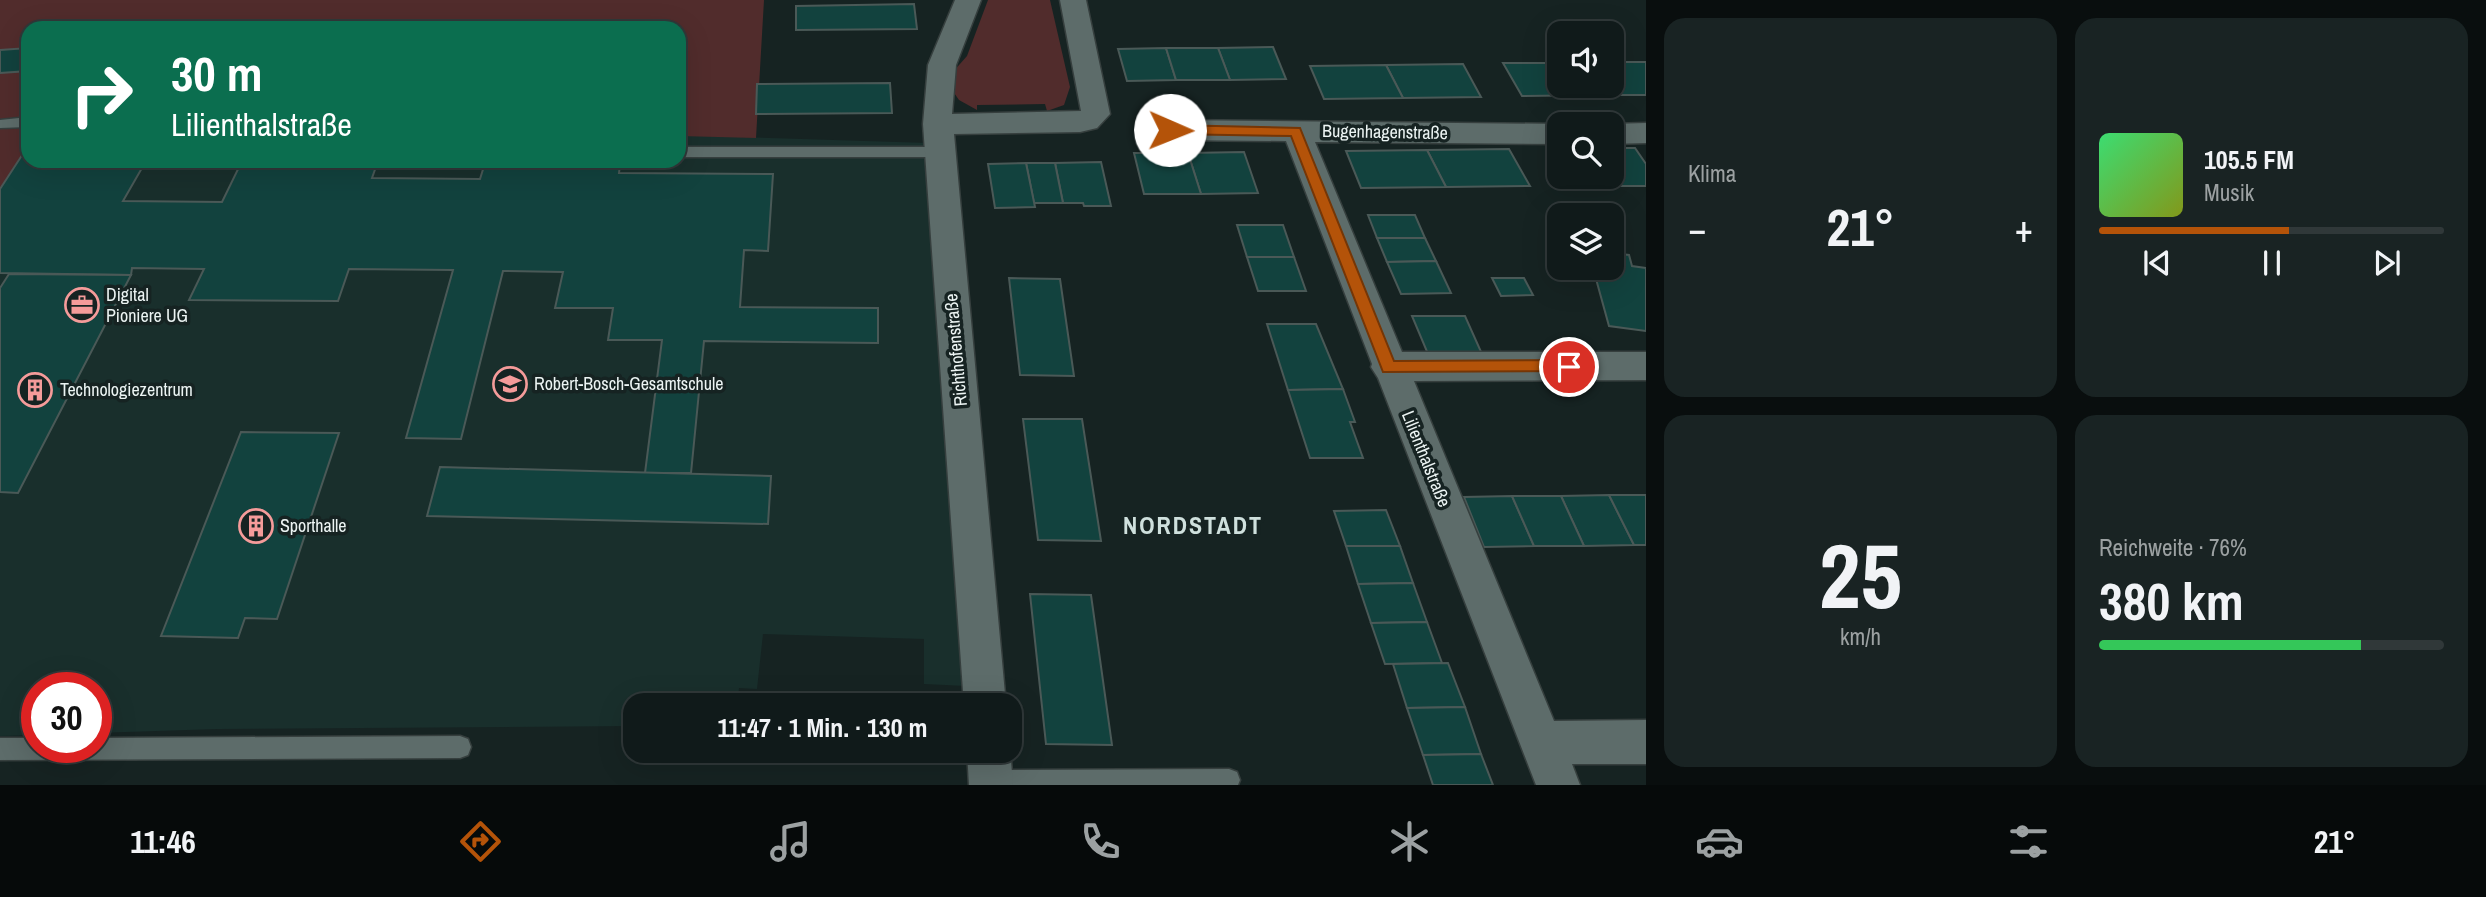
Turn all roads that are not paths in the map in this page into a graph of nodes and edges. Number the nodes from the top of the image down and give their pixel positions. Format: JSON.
{"nodes":[{"id":1,"x":968,"y":0,"type":"edge"},
{"id":2,"x":1073,"y":0,"type":"edge"},
{"id":3,"x":21,"y":123,"type":"edge"},
{"id":4,"x":2,"y":124,"type":"dead end"},
{"id":5,"x":1170,"y":130,"type":"dead end"},
{"id":6,"x":1296,"y":131,"type":"junction"},
{"id":7,"x":1646,"y":133,"type":"edge"},
{"id":8,"x":1547,"y":134,"type":"edge"},
{"id":9,"x":1624,"y":134,"type":"edge"},
{"id":10,"x":939,"y":138,"type":"junction"},
{"id":11,"x":686,"y":152,"type":"edge"},
{"id":12,"x":1646,"y":366,"type":"edge"},
{"id":13,"x":1388,"y":367,"type":"junction"},
{"id":14,"x":984,"y":693,"type":"edge"},
{"id":15,"x":1542,"y":743,"type":"junction"},
{"id":16,"x":1646,"y":743,"type":"edge"},
{"id":17,"x":460,"y":747,"type":"dead end"},
{"id":18,"x":0,"y":748,"type":"edge"},
{"id":19,"x":990,"y":772,"type":"edge"},
{"id":20,"x":1229,"y":780,"type":"dead end"},
{"id":21,"x":1558,"y":785,"type":"edge"}],
"edges":[{"from":1,"to":10,"type":"street","name":"Richthofenstraße"},
{"from":2,"to":10,"type":"street"},
{"from":3,"to":4,"type":"lane"},
{"from":5,"to":6,"type":"street","name":"Bugenhagenstraße"},
{"from":6,"to":8,"type":"street","name":"Bugenhagenstraße"},
{"from":6,"to":13,"type":"street","name":"Lilienthalstraße"},
{"from":7,"to":9,"type":"street"},
{"from":10,"to":11,"type":"lane"},
{"from":10,"to":14,"type":"street","name":"Richthofenstraße"},
{"from":12,"to":13,"type":"street"},
{"from":13,"to":15,"type":"street","name":"Lilienthalstraße"},
{"from":15,"to":16,"type":"street"},
{"from":15,"to":21,"type":"street","name":"Lilienthalstraße"},
{"from":17,"to":18,"type":"lane"},
{"from":19,"to":20,"type":"lane"}]}
